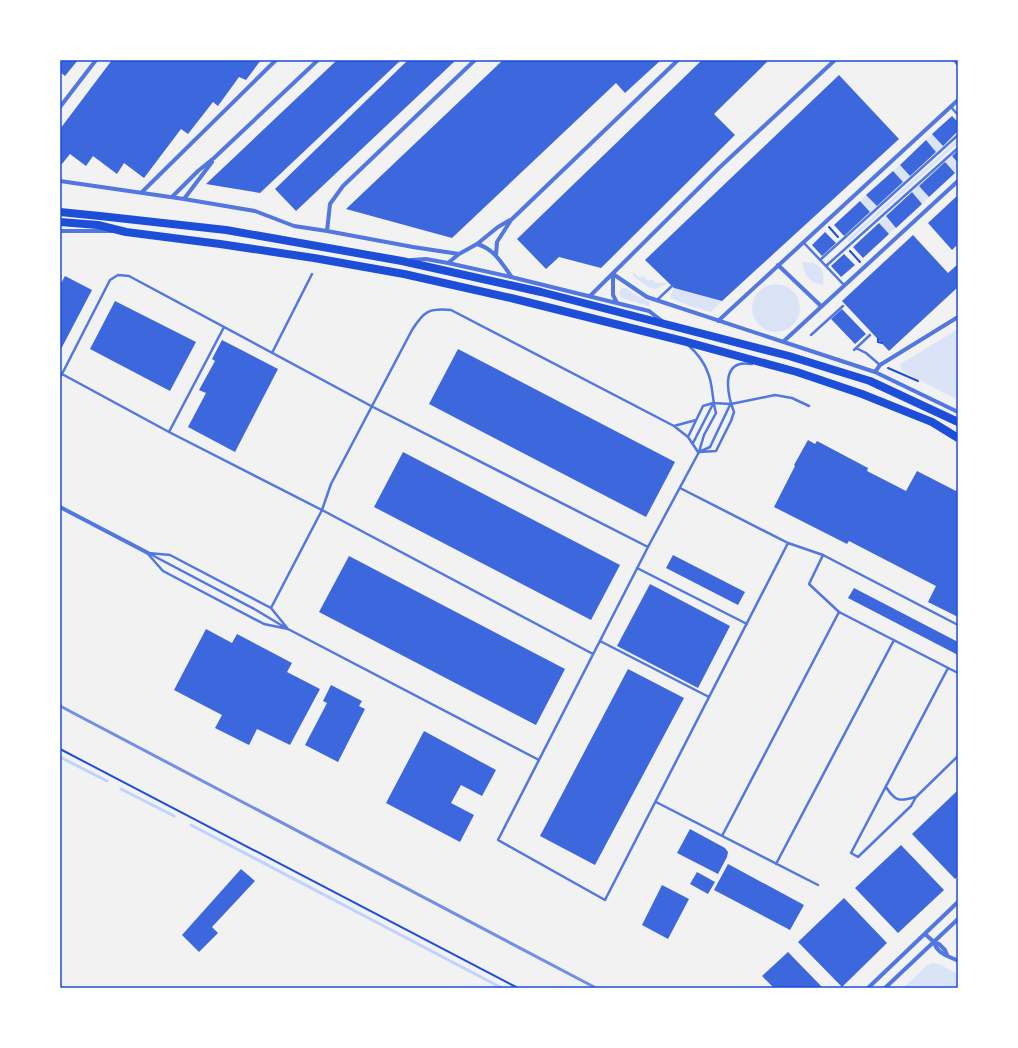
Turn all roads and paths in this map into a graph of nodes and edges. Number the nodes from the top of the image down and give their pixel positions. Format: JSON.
{"nodes":[{"id":1,"x":96,"y":60,"type":"edge"},
{"id":2,"x":276,"y":60,"type":"edge"},
{"id":3,"x":318,"y":60,"type":"edge"},
{"id":4,"x":474,"y":60,"type":"edge"},
{"id":5,"x":678,"y":60,"type":"edge"},
{"id":6,"x":835,"y":60,"type":"edge"},
{"id":7,"x":954,"y":60,"type":"edge"},
{"id":8,"x":958,"y":64,"type":"edge"},
{"id":9,"x":958,"y":100,"type":"edge"},
{"id":10,"x":60,"y":107,"type":"edge"},
{"id":11,"x":951,"y":107,"type":"junction"},
{"id":12,"x":958,"y":115,"type":"edge"},
{"id":13,"x":958,"y":135,"type":"edge"},
{"id":14,"x":958,"y":148,"type":"edge"},
{"id":15,"x":214,"y":158,"type":"junction"},
{"id":16,"x":60,"y":181,"type":"edge"},
{"id":17,"x":958,"y":181,"type":"edge"},
{"id":18,"x":142,"y":192,"type":"junction"},
{"id":19,"x":172,"y":197,"type":"junction"},
{"id":20,"x":184,"y":199,"type":"junction"},
{"id":21,"x":60,"y":212,"type":"edge"},
{"id":22,"x":511,"y":220,"type":"junction"},
{"id":23,"x":60,"y":222,"type":"edge"},
{"id":24,"x":60,"y":231,"type":"edge"},
{"id":25,"x":327,"y":231,"type":"junction"},
{"id":26,"x":126,"y":232,"type":"junction"},
{"id":27,"x":803,"y":242,"type":"junction"},
{"id":28,"x":477,"y":244,"type":"junction"},
{"id":29,"x":459,"y":254,"type":"junction"},
{"id":30,"x":496,"y":255,"type":"junction"},
{"id":31,"x":820,"y":260,"type":"junction"},
{"id":32,"x":402,"y":261,"type":"junction"},
{"id":33,"x":448,"y":263,"type":"junction"},
{"id":34,"x":778,"y":265,"type":"junction"},
{"id":35,"x":826,"y":266,"type":"junction"},
{"id":36,"x":312,"y":274,"type":"dead end"},
{"id":37,"x":613,"y":274,"type":"junction"},
{"id":38,"x":511,"y":277,"type":"junction"},
{"id":39,"x":844,"y":285,"type":"junction"},
{"id":40,"x":672,"y":286,"type":"dead end"},
{"id":41,"x":590,"y":296,"type":"junction"},
{"id":42,"x":657,"y":300,"type":"junction"},
{"id":43,"x":617,"y":303,"type":"junction"},
{"id":44,"x":822,"y":306,"type":"junction"},
{"id":45,"x":843,"y":306,"type":"dead end"},
{"id":46,"x":958,"y":317,"type":"edge"},
{"id":47,"x":718,"y":321,"type":"junction"},
{"id":48,"x":664,"y":323,"type":"junction"},
{"id":49,"x":224,"y":327,"type":"junction"},
{"id":50,"x":811,"y":335,"type":"dead end"},
{"id":51,"x":870,"y":335,"type":"dead end"},
{"id":52,"x":878,"y":339,"type":"dead end"},
{"id":53,"x":683,"y":341,"type":"junction"},
{"id":54,"x":784,"y":341,"type":"junction"},
{"id":55,"x":882,"y":343,"type":"dead end"},
{"id":56,"x":272,"y":352,"type":"junction"},
{"id":57,"x":763,"y":363,"type":"junction"},
{"id":58,"x":880,"y":365,"type":"junction"},
{"id":59,"x":875,"y":372,"type":"junction"},
{"id":60,"x":61,"y":376,"type":"edge"},
{"id":61,"x":918,"y":381,"type":"dead end"},
{"id":62,"x":713,"y":403,"type":"junction"},
{"id":63,"x":731,"y":404,"type":"junction"},
{"id":64,"x":809,"y":406,"type":"dead end"},
{"id":65,"x":373,"y":407,"type":"junction"},
{"id":66,"x":958,"y":412,"type":"edge"},
{"id":67,"x":696,"y":420,"type":"junction"},
{"id":68,"x":958,"y":422,"type":"edge"},
{"id":69,"x":674,"y":426,"type":"junction"},
{"id":70,"x":170,"y":432,"type":"junction"},
{"id":71,"x":688,"y":437,"type":"junction"},
{"id":72,"x":958,"y":438,"type":"edge"},
{"id":73,"x":692,"y":443,"type":"junction"},
{"id":74,"x":699,"y":452,"type":"junction"},
{"id":75,"x":680,"y":488,"type":"junction"},
{"id":76,"x":60,"y":507,"type":"edge"},
{"id":77,"x":322,"y":510,"type":"junction"},
{"id":78,"x":788,"y":543,"type":"junction"},
{"id":79,"x":648,"y":547,"type":"junction"},
{"id":80,"x":148,"y":553,"type":"junction"},
{"id":81,"x":823,"y":555,"type":"junction"},
{"id":82,"x":637,"y":568,"type":"junction"},
{"id":83,"x":271,"y":608,"type":"junction"},
{"id":84,"x":839,"y":612,"type":"junction"},
{"id":85,"x":747,"y":624,"type":"junction"},
{"id":86,"x":958,"y":625,"type":"edge"},
{"id":87,"x":288,"y":629,"type":"junction"},
{"id":88,"x":600,"y":640,"type":"junction"},
{"id":89,"x":894,"y":640,"type":"junction"},
{"id":90,"x":593,"y":654,"type":"junction"},
{"id":91,"x":948,"y":668,"type":"junction"},
{"id":92,"x":958,"y":673,"type":"edge"},
{"id":93,"x":709,"y":697,"type":"junction"},
{"id":94,"x":60,"y":749,"type":"edge"},
{"id":95,"x":958,"y":756,"type":"edge"},
{"id":96,"x":539,"y":760,"type":"junction"},
{"id":97,"x":886,"y":786,"type":"junction"},
{"id":98,"x":916,"y":797,"type":"junction"},
{"id":99,"x":656,"y":802,"type":"junction"},
{"id":100,"x":722,"y":836,"type":"junction"},
{"id":101,"x":776,"y":864,"type":"junction"},
{"id":102,"x":818,"y":885,"type":"dead end"},
{"id":103,"x":958,"y":902,"type":"edge"},
{"id":104,"x":958,"y":919,"type":"edge"},
{"id":105,"x":925,"y":934,"type":"junction"},
{"id":106,"x":934,"y":942,"type":"junction"},
{"id":107,"x":958,"y":961,"type":"edge"},
{"id":108,"x":518,"y":988,"type":"edge"},
{"id":109,"x":868,"y":988,"type":"edge"},
{"id":110,"x":885,"y":988,"type":"edge"}],
"edges":[{"from":1,"to":10,"type":"street"},
{"from":2,"to":18,"type":"street"},
{"from":3,"to":15,"type":"street"},
{"from":4,"to":25,"type":"street"},
{"from":5,"to":22,"type":"street"},
{"from":6,"to":37,"type":"street"},
{"from":7,"to":8,"type":"street"},
{"from":9,"to":11,"type":"street"},
{"from":11,"to":12,"type":"lane"},
{"from":11,"to":27,"type":"street"},
{"from":13,"to":31,"type":"lane"},
{"from":14,"to":35,"type":"lane"},
{"from":15,"to":19,"type":"street"},
{"from":15,"to":20,"type":"street"},
{"from":16,"to":18,"type":"street"},
{"from":17,"to":39,"type":"street"},
{"from":18,"to":19,"type":"street"},
{"from":19,"to":20,"type":"street"},
{"from":20,"to":25,"type":"street"},
{"from":21,"to":32,"type":"highway"},
{"from":22,"to":28,"type":"street"},
{"from":22,"to":30,"type":"street"},
{"from":23,"to":26,"type":"highway"},
{"from":24,"to":26,"type":"street"},
{"from":25,"to":29,"type":"street"},
{"from":26,"to":53,"type":"highway"},
{"from":27,"to":31,"type":"lane"},
{"from":27,"to":34,"type":"street"},
{"from":28,"to":29,"type":"street"},
{"from":28,"to":30,"type":"street"},
{"from":29,"to":33,"type":"street"},
{"from":30,"to":38,"type":"street"},
{"from":31,"to":35,"type":"lane"},
{"from":32,"to":33,"type":"street"},
{"from":32,"to":48,"type":"highway"},
{"from":33,"to":38,"type":"street"},
{"from":34,"to":44,"type":"street"},
{"from":34,"to":47,"type":"street"},
{"from":35,"to":39,"type":"lane"},
{"from":36,"to":56,"type":"lane"},
{"from":37,"to":41,"type":"street"},
{"from":37,"to":42,"type":"street"},
{"from":37,"to":43,"type":"street"},
{"from":38,"to":41,"type":"street"},
{"from":39,"to":44,"type":"street"},
{"from":40,"to":42,"type":"lane"},
{"from":41,"to":43,"type":"street"},
{"from":42,"to":47,"type":"street"},
{"from":43,"to":48,"type":"street"},
{"from":44,"to":54,"type":"street"},
{"from":45,"to":50,"type":"lane"},
{"from":46,"to":58,"type":"street"},
{"from":47,"to":54,"type":"street"},
{"from":48,"to":68,"type":"highway"},
{"from":49,"to":56,"type":"lane"},
{"from":49,"to":60,"type":"lane"},
{"from":49,"to":70,"type":"lane"},
{"from":51,"to":58,"type":"lane"},
{"from":52,"to":55,"type":"path"},
{"from":53,"to":57,"type":"highway"},
{"from":53,"to":62,"type":"lane"},
{"from":54,"to":59,"type":"street"},
{"from":56,"to":65,"type":"lane"},
{"from":57,"to":63,"type":"lane"},
{"from":57,"to":72,"type":"highway"},
{"from":58,"to":59,"type":"street"},
{"from":58,"to":61,"type":"path"},
{"from":59,"to":66,"type":"street"},
{"from":60,"to":70,"type":"lane"},
{"from":62,"to":63,"type":"lane"},
{"from":62,"to":67,"type":"lane"},
{"from":62,"to":73,"type":"lane"},
{"from":62,"to":74,"type":"lane"},
{"from":63,"to":64,"type":"lane"},
{"from":63,"to":74,"type":"lane"},
{"from":63,"to":74,"type":"lane"},
{"from":65,"to":69,"type":"lane"},
{"from":65,"to":77,"type":"lane"},
{"from":65,"to":79,"type":"lane"},
{"from":67,"to":69,"type":"lane"},
{"from":67,"to":71,"type":"lane"},
{"from":69,"to":71,"type":"lane"},
{"from":70,"to":77,"type":"lane"},
{"from":71,"to":73,"type":"lane"},
{"from":73,"to":74,"type":"lane"},
{"from":74,"to":75,"type":"lane"},
{"from":75,"to":78,"type":"lane"},
{"from":75,"to":79,"type":"lane"},
{"from":76,"to":80,"type":"street"},
{"from":77,"to":83,"type":"lane"},
{"from":77,"to":90,"type":"lane"},
{"from":78,"to":81,"type":"lane"},
{"from":78,"to":85,"type":"lane"},
{"from":79,"to":82,"type":"lane"},
{"from":80,"to":83,"type":"lane"},
{"from":80,"to":87,"type":"lane"},
{"from":80,"to":87,"type":"lane"},
{"from":81,"to":84,"type":"lane"},
{"from":81,"to":86,"type":"lane"},
{"from":82,"to":85,"type":"lane"},
{"from":82,"to":88,"type":"lane"},
{"from":83,"to":87,"type":"lane"},
{"from":84,"to":89,"type":"lane"},
{"from":84,"to":100,"type":"lane"},
{"from":85,"to":93,"type":"lane"},
{"from":87,"to":96,"type":"lane"},
{"from":88,"to":90,"type":"lane"},
{"from":88,"to":93,"type":"lane"},
{"from":89,"to":91,"type":"lane"},
{"from":89,"to":101,"type":"lane"},
{"from":90,"to":96,"type":"lane"},
{"from":91,"to":92,"type":"lane"},
{"from":91,"to":97,"type":"lane"},
{"from":93,"to":99,"type":"lane"},
{"from":94,"to":108,"type":"path"},
{"from":95,"to":98,"type":"lane"},
{"from":96,"to":99,"type":"lane"},
{"from":97,"to":98,"type":"lane"},
{"from":97,"to":98,"type":"lane"},
{"from":99,"to":100,"type":"lane"},
{"from":100,"to":101,"type":"lane"},
{"from":101,"to":102,"type":"lane"},
{"from":103,"to":105,"type":"street"},
{"from":104,"to":106,"type":"street"},
{"from":105,"to":106,"type":"street"},
{"from":105,"to":109,"type":"street"},
{"from":106,"to":107,"type":"street"},
{"from":106,"to":110,"type":"street"}]}
